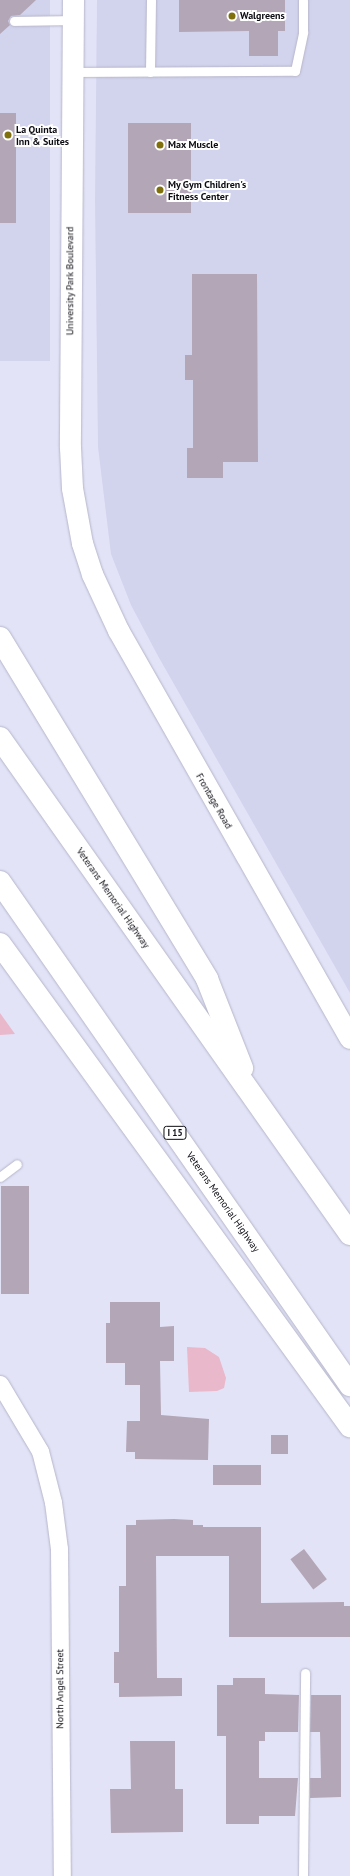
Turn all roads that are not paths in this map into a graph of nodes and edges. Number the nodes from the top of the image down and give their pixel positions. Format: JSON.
{"nodes":[{"id":1,"x":73,"y":0,"type":"edge"},
{"id":2,"x":151,"y":0,"type":"edge"},
{"id":3,"x":303,"y":0,"type":"edge"},
{"id":4,"x":73,"y":20,"type":"junction"},
{"id":5,"x":14,"y":21,"type":"dead end"},
{"id":6,"x":72,"y":72,"type":"junction"},
{"id":7,"x":150,"y":72,"type":"junction"},
{"id":8,"x":87,"y":560,"type":"joint"},
{"id":9,"x":0,"y":638,"type":"edge"},
{"id":10,"x":0,"y":738,"type":"edge"},
{"id":11,"x":0,"y":882,"type":"edge"},
{"id":12,"x":0,"y":944,"type":"edge"},
{"id":13,"x":350,"y":1038,"type":"edge"},
{"id":14,"x":256,"y":1102,"type":"junction"},
{"id":15,"x":17,"y":1164,"type":"dead end"},
{"id":16,"x":0,"y":1177,"type":"edge"},
{"id":17,"x":350,"y":1234,"type":"edge"},
{"id":18,"x":0,"y":1384,"type":"edge"},
{"id":19,"x":350,"y":1385,"type":"edge"},
{"id":20,"x":350,"y":1426,"type":"edge"},
{"id":21,"x":305,"y":1673,"type":"dead end"},
{"id":22,"x":62,"y":1876,"type":"edge"},
{"id":23,"x":303,"y":1876,"type":"edge"}],
"edges":[{"from":1,"to":4,"type":"street","name":"University Park Boulevard"},
{"from":2,"to":7,"type":"lane"},
{"from":3,"to":7,"type":"lane"},
{"from":4,"to":5,"type":"lane"},
{"from":4,"to":6,"type":"street","name":"University Park Boulevard"},
{"from":6,"to":7,"type":"lane"},
{"from":6,"to":8,"type":"street","name":"University Park Boulevard"},
{"from":8,"to":13,"type":"street","name":"Frontage Road"},
{"from":9,"to":14,"type":"highway"},
{"from":10,"to":14,"type":"highway","name":"Veterans Memorial Highway"},
{"from":11,"to":19,"type":"highway","name":"Veterans Memorial Highway","number":"I 15"},
{"from":12,"to":20,"type":"highway"},
{"from":14,"to":17,"type":"highway","name":"Veterans Memorial Highway"},
{"from":15,"to":16,"type":"lane"},
{"from":18,"to":22,"type":"street","name":"North Angel Street"},
{"from":21,"to":23,"type":"lane"}]}
